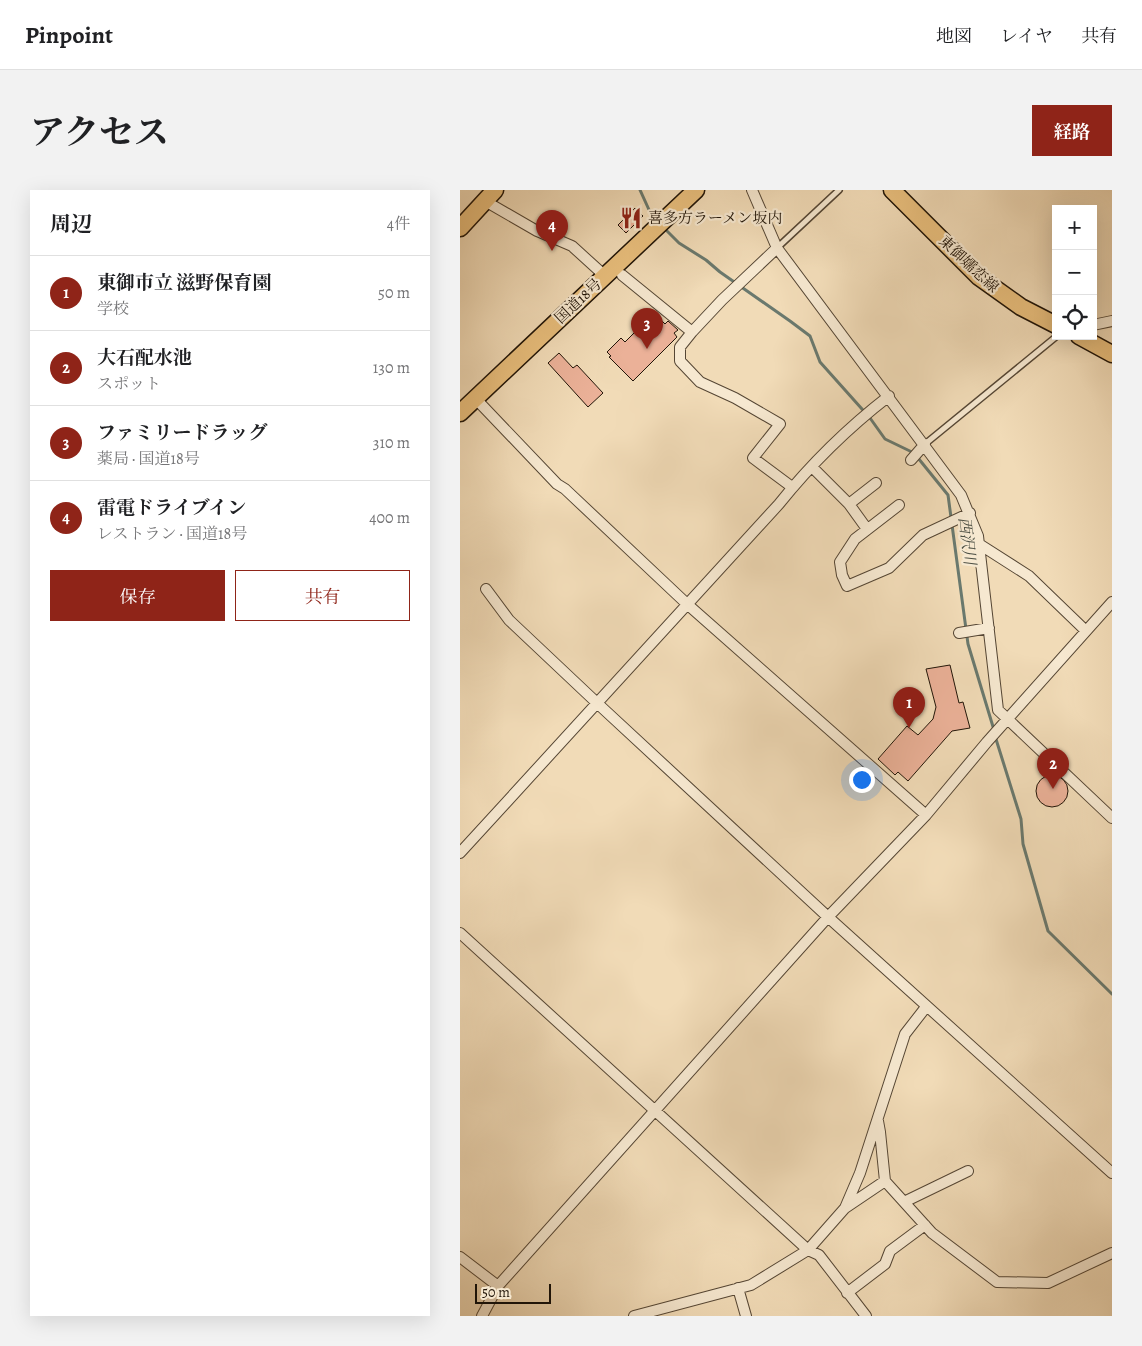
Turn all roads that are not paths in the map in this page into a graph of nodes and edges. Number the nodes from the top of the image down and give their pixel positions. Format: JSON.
{"nodes":[{"id":1,"x":696,"y":190,"type":"edge"},
{"id":2,"x":752,"y":190,"type":"edge"},
{"id":3,"x":839,"y":190,"type":"edge"},
{"id":4,"x":892,"y":190,"type":"edge"},
{"id":5,"x":490,"y":195,"type":"edge"},
{"id":6,"x":460,"y":228,"type":"edge"},
{"id":7,"x":777,"y":248,"type":"junction"},
{"id":8,"x":622,"y":275,"type":"dead end"},
{"id":9,"x":605,"y":276,"type":"junction"},
{"id":10,"x":1112,"y":321,"type":"edge"},
{"id":11,"x":1052,"y":323,"type":"edge"},
{"id":12,"x":1097,"y":324,"type":"edge"},
{"id":13,"x":692,"y":332,"type":"junction"},
{"id":14,"x":1052,"y":340,"type":"edge"},
{"id":15,"x":1087,"y":340,"type":"edge"},
{"id":16,"x":1112,"y":354,"type":"edge"},
{"id":17,"x":889,"y":396,"type":"junction"},
{"id":18,"x":475,"y":398,"type":"junction"},
{"id":19,"x":460,"y":413,"type":"edge"},
{"id":20,"x":922,"y":447,"type":"junction"},
{"id":21,"x":911,"y":460,"type":"dead end"},
{"id":22,"x":812,"y":467,"type":"junction"},
{"id":23,"x":876,"y":483,"type":"dead end"},
{"id":24,"x":792,"y":487,"type":"junction"},
{"id":25,"x":849,"y":504,"type":"junction"},
{"id":26,"x":900,"y":506,"type":"dead end"},
{"id":27,"x":970,"y":513,"type":"junction"},
{"id":28,"x":867,"y":529,"type":"junction"},
{"id":29,"x":979,"y":544,"type":"junction"},
{"id":30,"x":486,"y":589,"type":"dead end"},
{"id":31,"x":1112,"y":602,"type":"edge"},
{"id":32,"x":687,"y":604,"type":"junction"},
{"id":33,"x":989,"y":628,"type":"junction"},
{"id":34,"x":1086,"y":631,"type":"junction"},
{"id":35,"x":959,"y":633,"type":"dead end"},
{"id":36,"x":597,"y":703,"type":"junction"},
{"id":37,"x":1004,"y":724,"type":"junction"},
{"id":38,"x":926,"y":815,"type":"junction"},
{"id":39,"x":1112,"y":818,"type":"edge"},
{"id":40,"x":460,"y":853,"type":"edge"},
{"id":41,"x":828,"y":917,"type":"junction"},
{"id":42,"x":460,"y":933,"type":"edge"},
{"id":43,"x":926,"y":1007,"type":"junction"},
{"id":44,"x":653,"y":1110,"type":"junction"},
{"id":45,"x":878,"y":1120,"type":"junction"},
{"id":46,"x":968,"y":1171,"type":"dead end"},
{"id":47,"x":1112,"y":1174,"type":"edge"},
{"id":48,"x":885,"y":1181,"type":"junction"},
{"id":49,"x":904,"y":1202,"type":"junction"},
{"id":50,"x":845,"y":1208,"type":"junction"},
{"id":51,"x":925,"y":1225,"type":"junction"},
{"id":52,"x":808,"y":1250,"type":"junction"},
{"id":53,"x":1112,"y":1253,"type":"edge"},
{"id":54,"x":460,"y":1257,"type":"edge"},
{"id":55,"x":498,"y":1286,"type":"junction"},
{"id":56,"x":738,"y":1288,"type":"junction"},
{"id":57,"x":847,"y":1293,"type":"junction"},
{"id":58,"x":482,"y":1316,"type":"edge"},
{"id":59,"x":634,"y":1316,"type":"edge"},
{"id":60,"x":746,"y":1316,"type":"edge"},
{"id":61,"x":866,"y":1316,"type":"edge"}],
"edges":[{"from":1,"to":9,"type":"main road","name":"国道18号"},
{"from":2,"to":7,"type":"street"},
{"from":3,"to":7,"type":"lane"},
{"from":4,"to":11,"type":"main road","name":"東御嬬恋線"},
{"from":5,"to":6,"type":"main road"},
{"from":5,"to":9,"type":"street"},
{"from":7,"to":13,"type":"street"},
{"from":7,"to":17,"type":"street"},
{"from":8,"to":13,"type":"street"},
{"from":9,"to":18,"type":"main road","name":"国道18号"},
{"from":10,"to":12,"type":"street"},
{"from":13,"to":24,"type":"street"},
{"from":14,"to":20,"type":"lane"},
{"from":15,"to":16,"type":"main road"},
{"from":17,"to":20,"type":"street"},
{"from":17,"to":22,"type":"street"},
{"from":18,"to":19,"type":"main road","name":"国道18号"},
{"from":18,"to":32,"type":"street"},
{"from":20,"to":21,"type":"street"},
{"from":20,"to":27,"type":"street"},
{"from":22,"to":24,"type":"street"},
{"from":22,"to":25,"type":"street"},
{"from":23,"to":25,"type":"street"},
{"from":24,"to":32,"type":"street"},
{"from":25,"to":28,"type":"street"},
{"from":26,"to":28,"type":"street"},
{"from":27,"to":28,"type":"street"},
{"from":27,"to":29,"type":"street"},
{"from":29,"to":33,"type":"street"},
{"from":29,"to":34,"type":"street"},
{"from":30,"to":36,"type":"street"},
{"from":31,"to":34,"type":"street"},
{"from":32,"to":36,"type":"street"},
{"from":32,"to":38,"type":"street"},
{"from":33,"to":35,"type":"street"},
{"from":33,"to":37,"type":"street"},
{"from":34,"to":37,"type":"street"},
{"from":36,"to":40,"type":"street"},
{"from":36,"to":41,"type":"street"},
{"from":37,"to":38,"type":"street"},
{"from":37,"to":39,"type":"street"},
{"from":38,"to":41,"type":"street"},
{"from":41,"to":43,"type":"street"},
{"from":41,"to":44,"type":"street"},
{"from":42,"to":44,"type":"street"},
{"from":43,"to":45,"type":"street"},
{"from":43,"to":47,"type":"street"},
{"from":44,"to":52,"type":"street"},
{"from":44,"to":55,"type":"street"},
{"from":45,"to":48,"type":"street"},
{"from":45,"to":50,"type":"street"},
{"from":46,"to":49,"type":"street"},
{"from":48,"to":49,"type":"street"},
{"from":48,"to":50,"type":"street"},
{"from":49,"to":51,"type":"street"},
{"from":50,"to":52,"type":"street"},
{"from":51,"to":53,"type":"street"},
{"from":51,"to":57,"type":"street"},
{"from":52,"to":56,"type":"street"},
{"from":52,"to":57,"type":"street"},
{"from":54,"to":55,"type":"street"},
{"from":55,"to":58,"type":"street"},
{"from":56,"to":59,"type":"street"},
{"from":56,"to":60,"type":"street"},
{"from":57,"to":61,"type":"street"}]}
